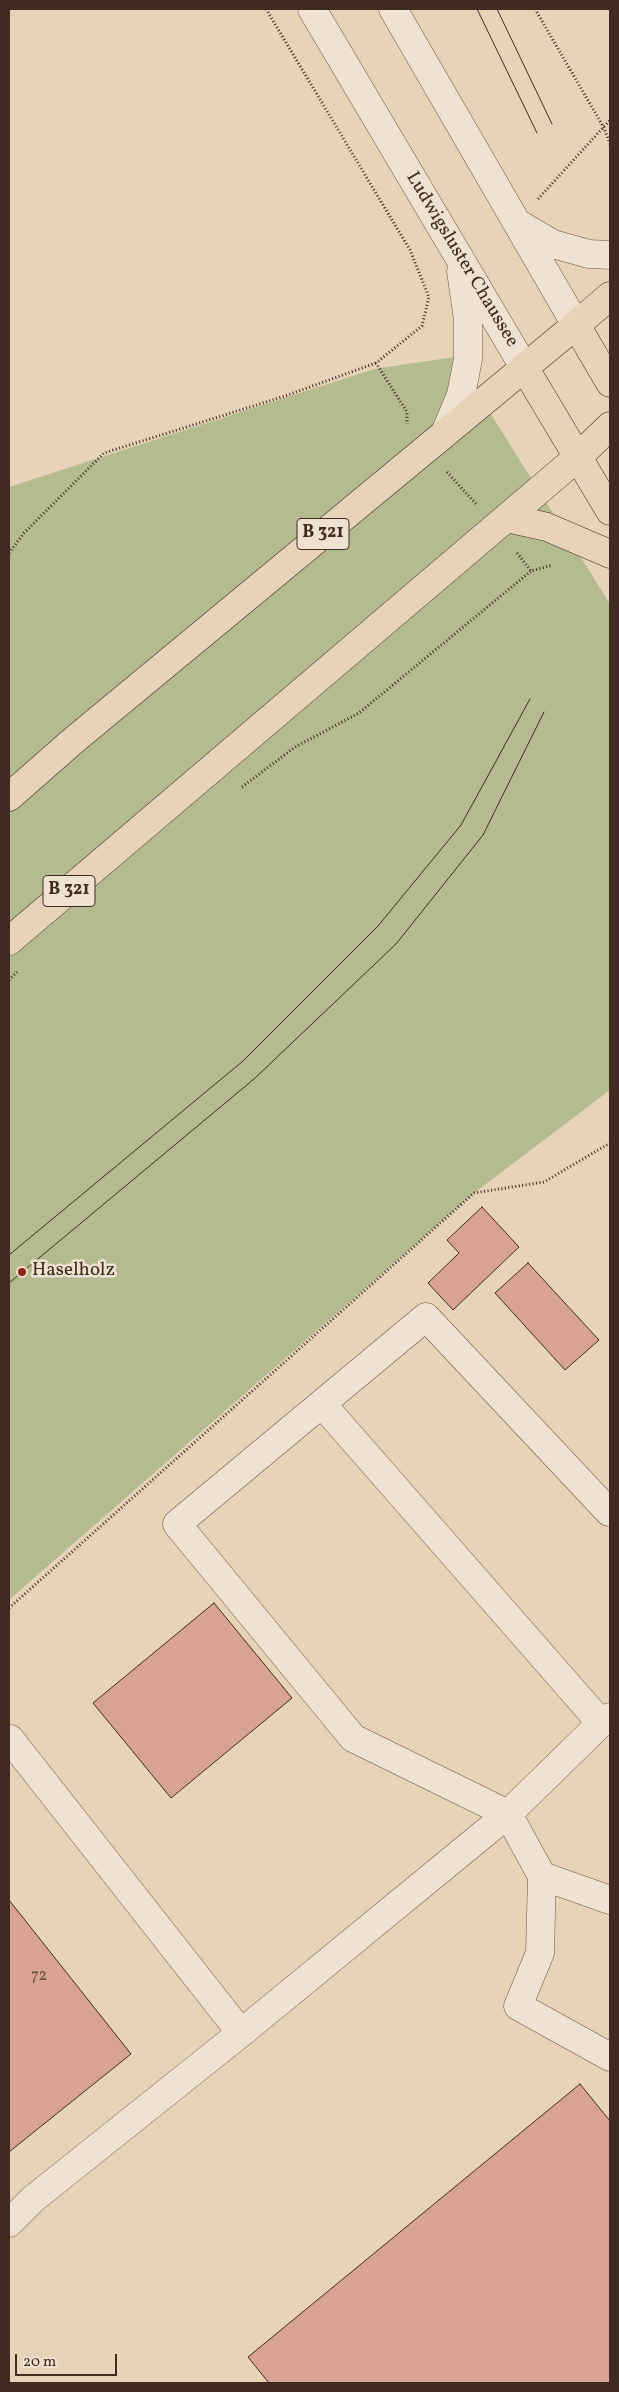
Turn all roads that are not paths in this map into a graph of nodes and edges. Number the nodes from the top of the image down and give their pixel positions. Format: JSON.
{"nodes":[{"id":1,"x":312,"y":9,"type":"edge"},
{"id":2,"x":393,"y":9,"type":"edge"},
{"id":3,"x":517,"y":222,"type":"junction"},
{"id":4,"x":610,"y":255,"type":"edge"},
{"id":5,"x":459,"y":257,"type":"junction"},
{"id":6,"x":610,"y":296,"type":"edge"},
{"id":7,"x":576,"y":324,"type":"junction"},
{"id":8,"x":524,"y":367,"type":"junction"},
{"id":9,"x":610,"y":383,"type":"edge"},
{"id":10,"x":610,"y":426,"type":"edge"},
{"id":11,"x":435,"y":441,"type":"junction"},
{"id":12,"x":578,"y":457,"type":"junction"},
{"id":13,"x":610,"y":511,"type":"edge"},
{"id":14,"x":502,"y":523,"type":"junction"},
{"id":15,"x":610,"y":554,"type":"edge"},
{"id":16,"x":9,"y":796,"type":"edge"},
{"id":17,"x":9,"y":942,"type":"edge"},
{"id":18,"x":322,"y":1404,"type":"junction"},
{"id":19,"x":610,"y":1511,"type":"edge"},
{"id":20,"x":605,"y":1720,"type":"edge"},
{"id":21,"x":10,"y":1739,"type":"edge"},
{"id":22,"x":508,"y":1814,"type":"junction"},
{"id":23,"x":542,"y":1876,"type":"junction"},
{"id":24,"x":610,"y":1900,"type":"edge"},
{"id":25,"x":241,"y":2033,"type":"junction"},
{"id":26,"x":610,"y":2057,"type":"edge"},
{"id":27,"x":9,"y":2223,"type":"edge"}],
"edges":[{"from":1,"to":5,"type":"street","name":"Ludwigsluster Chaussee"},
{"from":2,"to":3,"type":"street"},
{"from":3,"to":4,"type":"street"},
{"from":3,"to":7,"type":"street"},
{"from":5,"to":8,"type":"street","name":"Ludwigsluster Chaussee"},
{"from":5,"to":11,"type":"street"},
{"from":6,"to":7,"type":"main road","number":"B 321"},
{"from":7,"to":8,"type":"main road","number":"B 321"},
{"from":7,"to":9,"type":"main road"},
{"from":8,"to":11,"type":"main road","number":"B 321"},
{"from":8,"to":12,"type":"main road","name":"Ludwigsluster Chaussee"},
{"from":10,"to":12,"type":"main road","number":"B 321"},
{"from":11,"to":16,"type":"main road","number":"B 321"},
{"from":12,"to":13,"type":"main road","name":"Ludwigsluster Chaussee"},
{"from":12,"to":14,"type":"main road","number":"B 321"},
{"from":14,"to":15,"type":"main road"},
{"from":14,"to":17,"type":"main road","number":"B 321"},
{"from":18,"to":19,"type":"street"},
{"from":18,"to":20,"type":"street"},
{"from":18,"to":22,"type":"street"},
{"from":20,"to":22,"type":"street"},
{"from":21,"to":25,"type":"street"},
{"from":22,"to":23,"type":"street"},
{"from":22,"to":25,"type":"street"},
{"from":23,"to":24,"type":"street"},
{"from":23,"to":26,"type":"street"},
{"from":25,"to":27,"type":"street"}]}
